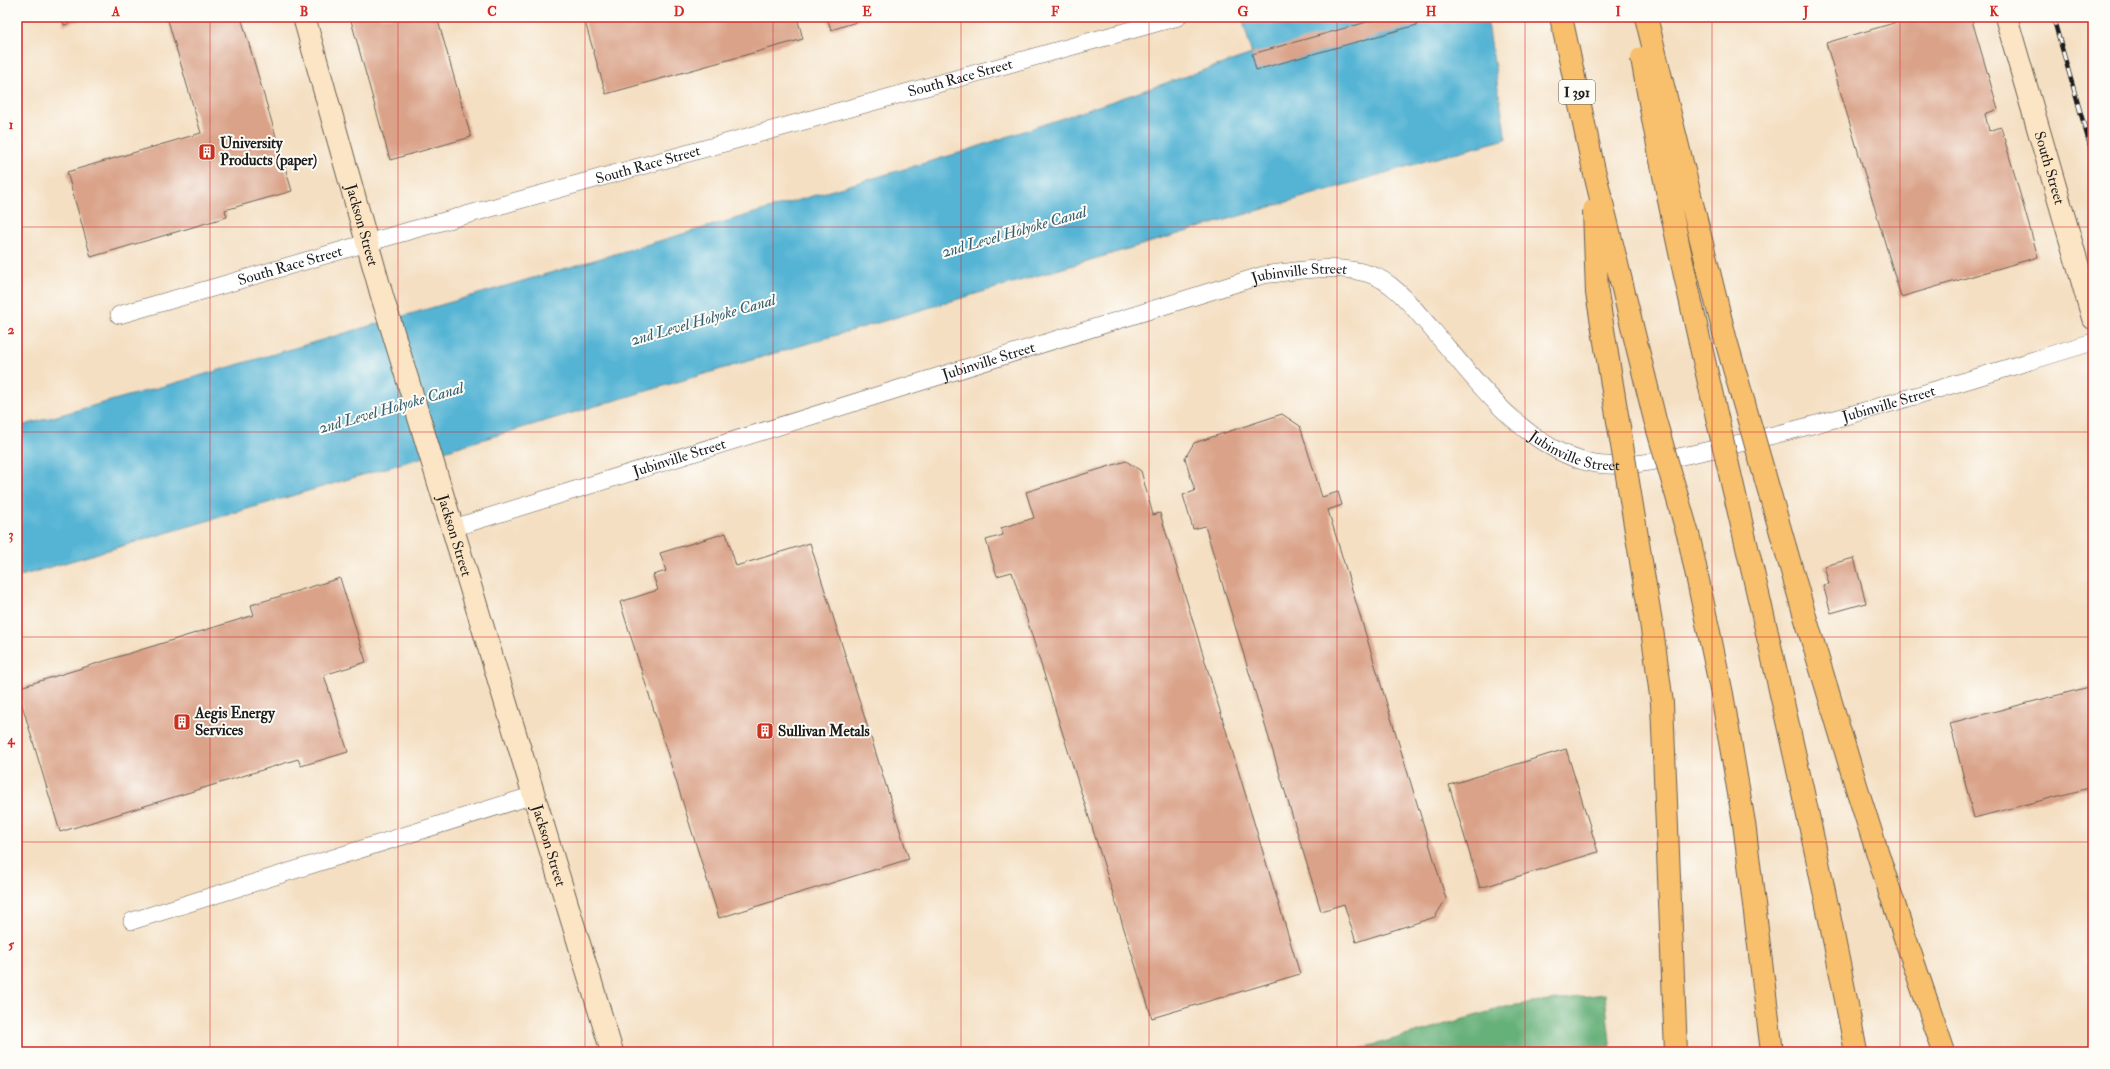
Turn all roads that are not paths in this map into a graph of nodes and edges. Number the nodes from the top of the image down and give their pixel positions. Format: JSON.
{"nodes":[{"id":1,"x":304,"y":17,"type":"edge"},
{"id":2,"x":1178,"y":17,"type":"edge"},
{"id":3,"x":1561,"y":17,"type":"edge"},
{"id":4,"x":1636,"y":17,"type":"edge"},
{"id":5,"x":1646,"y":17,"type":"edge"},
{"id":6,"x":2006,"y":17,"type":"edge"},
{"id":7,"x":1593,"y":166,"type":"junction"},
{"id":8,"x":366,"y":243,"type":"junction"},
{"id":9,"x":119,"y":315,"type":"dead end"},
{"id":10,"x":2093,"y":318,"type":"edge"},
{"id":11,"x":2093,"y":342,"type":"edge"},
{"id":12,"x":453,"y":528,"type":"junction"},
{"id":13,"x":534,"y":796,"type":"junction"},
{"id":14,"x":132,"y":921,"type":"dead end"},
{"id":15,"x":612,"y":1052,"type":"edge"},
{"id":16,"x":1676,"y":1052,"type":"edge"},
{"id":17,"x":1772,"y":1052,"type":"edge"},
{"id":18,"x":1856,"y":1052,"type":"edge"},
{"id":19,"x":1944,"y":1052,"type":"edge"}],
"edges":[{"from":1,"to":8,"type":"street","name":"Jackson Street"},
{"from":2,"to":8,"type":"lane","name":"South Race Street"},
{"from":3,"to":7,"type":"highway","number":"I 391"},
{"from":4,"to":18,"type":"highway","bridge":true},
{"from":5,"to":19,"type":"highway","bridge":true},
{"from":6,"to":10,"type":"street","name":"South Street"},
{"from":7,"to":16,"type":"highway","bridge":true},
{"from":7,"to":17,"type":"highway","bridge":true},
{"from":8,"to":9,"type":"lane","name":"South Race Street"},
{"from":8,"to":12,"type":"street","name":"Jackson Street"},
{"from":11,"to":12,"type":"lane","name":"Jubinville Street"},
{"from":12,"to":13,"type":"street","name":"Jackson Street"},
{"from":13,"to":14,"type":"lane"},
{"from":13,"to":15,"type":"street","name":"Jackson Street"}]}
